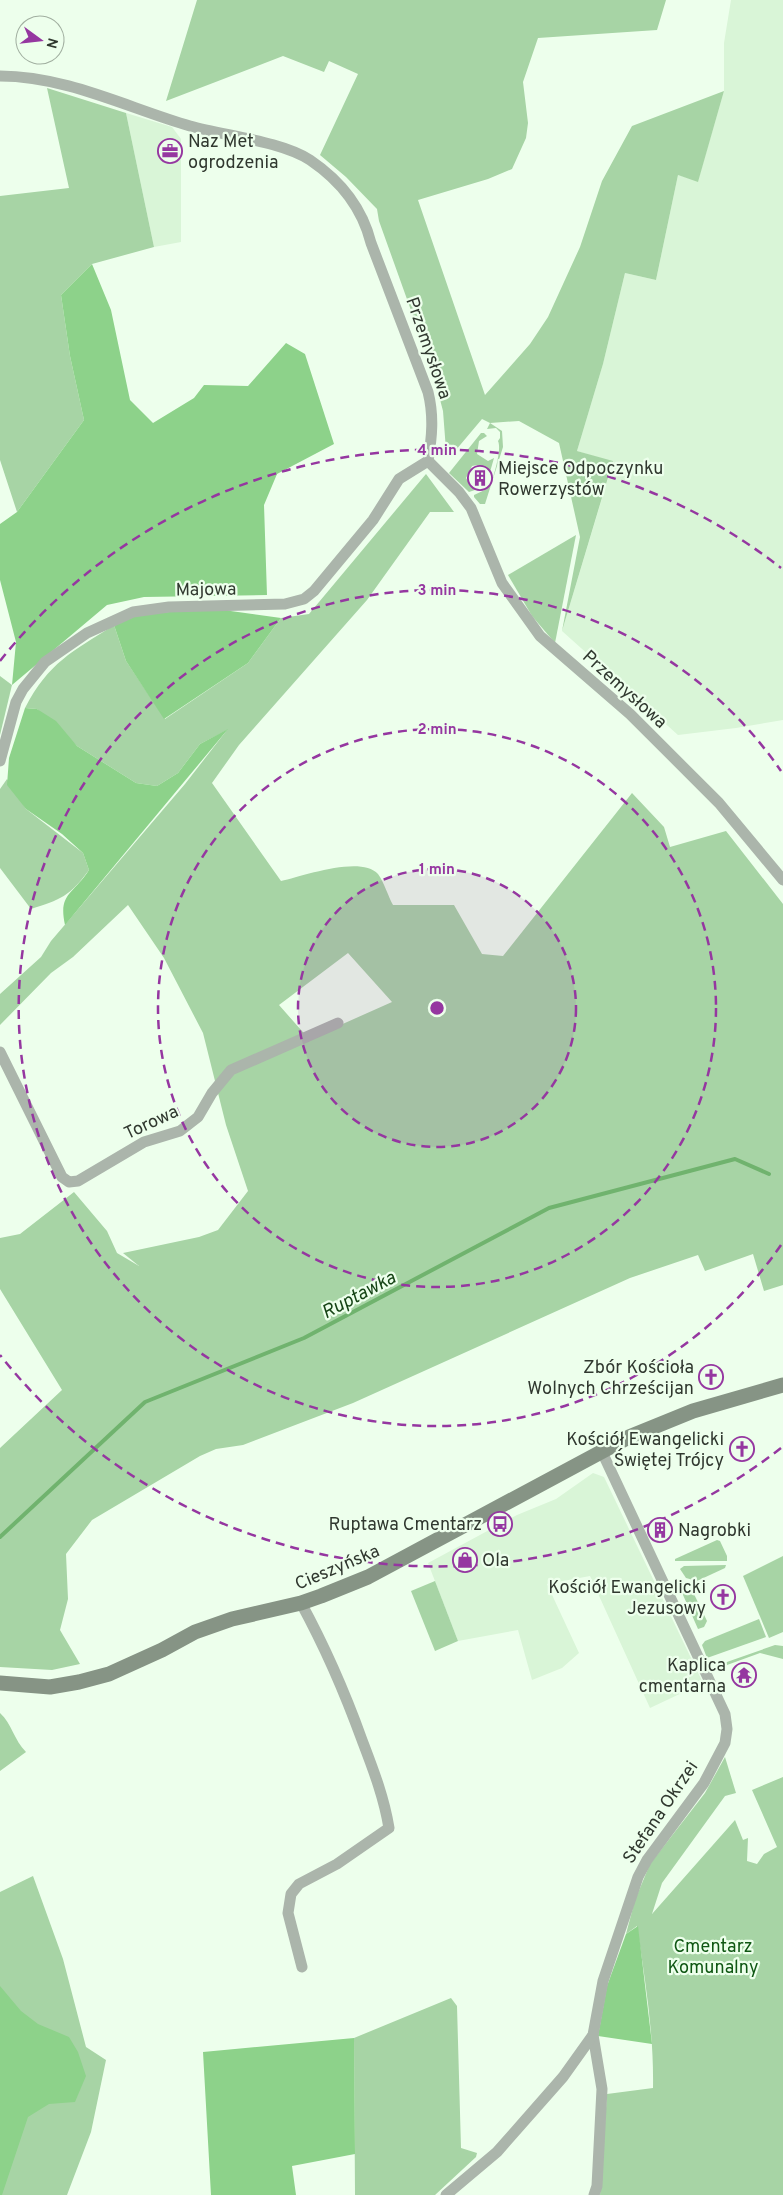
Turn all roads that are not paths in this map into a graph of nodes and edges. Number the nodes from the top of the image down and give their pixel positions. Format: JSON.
{"nodes":[{"id":1,"x":0,"y":76,"type":"edge"},
{"id":2,"x":428,"y":461,"type":"junction"},
{"id":3,"x":0,"y":761,"type":"edge"},
{"id":4,"x":783,"y":880,"type":"edge"},
{"id":5,"x":338,"y":1023,"type":"dead end"},
{"id":6,"x":0,"y":1052,"type":"edge"},
{"id":7,"x":783,"y":1386,"type":"edge"},
{"id":8,"x":602,"y":1452,"type":"junction"},
{"id":9,"x":301,"y":1603,"type":"junction"},
{"id":10,"x":0,"y":1683,"type":"edge"},
{"id":11,"x":302,"y":1967,"type":"dead end"},
{"id":12,"x":593,"y":2035,"type":"junction"},
{"id":13,"x":448,"y":2194,"type":"edge"},
{"id":14,"x":594,"y":2195,"type":"edge"}],
"edges":[{"from":1,"to":2,"type":"street","name":"Przemysłowa"},
{"from":2,"to":3,"type":"street","name":"Majowa"},
{"from":2,"to":4,"type":"street","name":"Przemysłowa"},
{"from":5,"to":6,"type":"street","name":"Torowa"},
{"from":7,"to":8,"type":"main road","name":"Cieszyńska"},
{"from":8,"to":9,"type":"main road","name":"Cieszyńska"},
{"from":8,"to":12,"type":"street","name":"Stefana Okrzei"},
{"from":9,"to":10,"type":"main road","name":"Cieszyńska"},
{"from":9,"to":11,"type":"street"},
{"from":12,"to":13,"type":"street","name":"Stefana Okrzei"},
{"from":12,"to":14,"type":"street","name":"Stefana Okrzei"}]}
